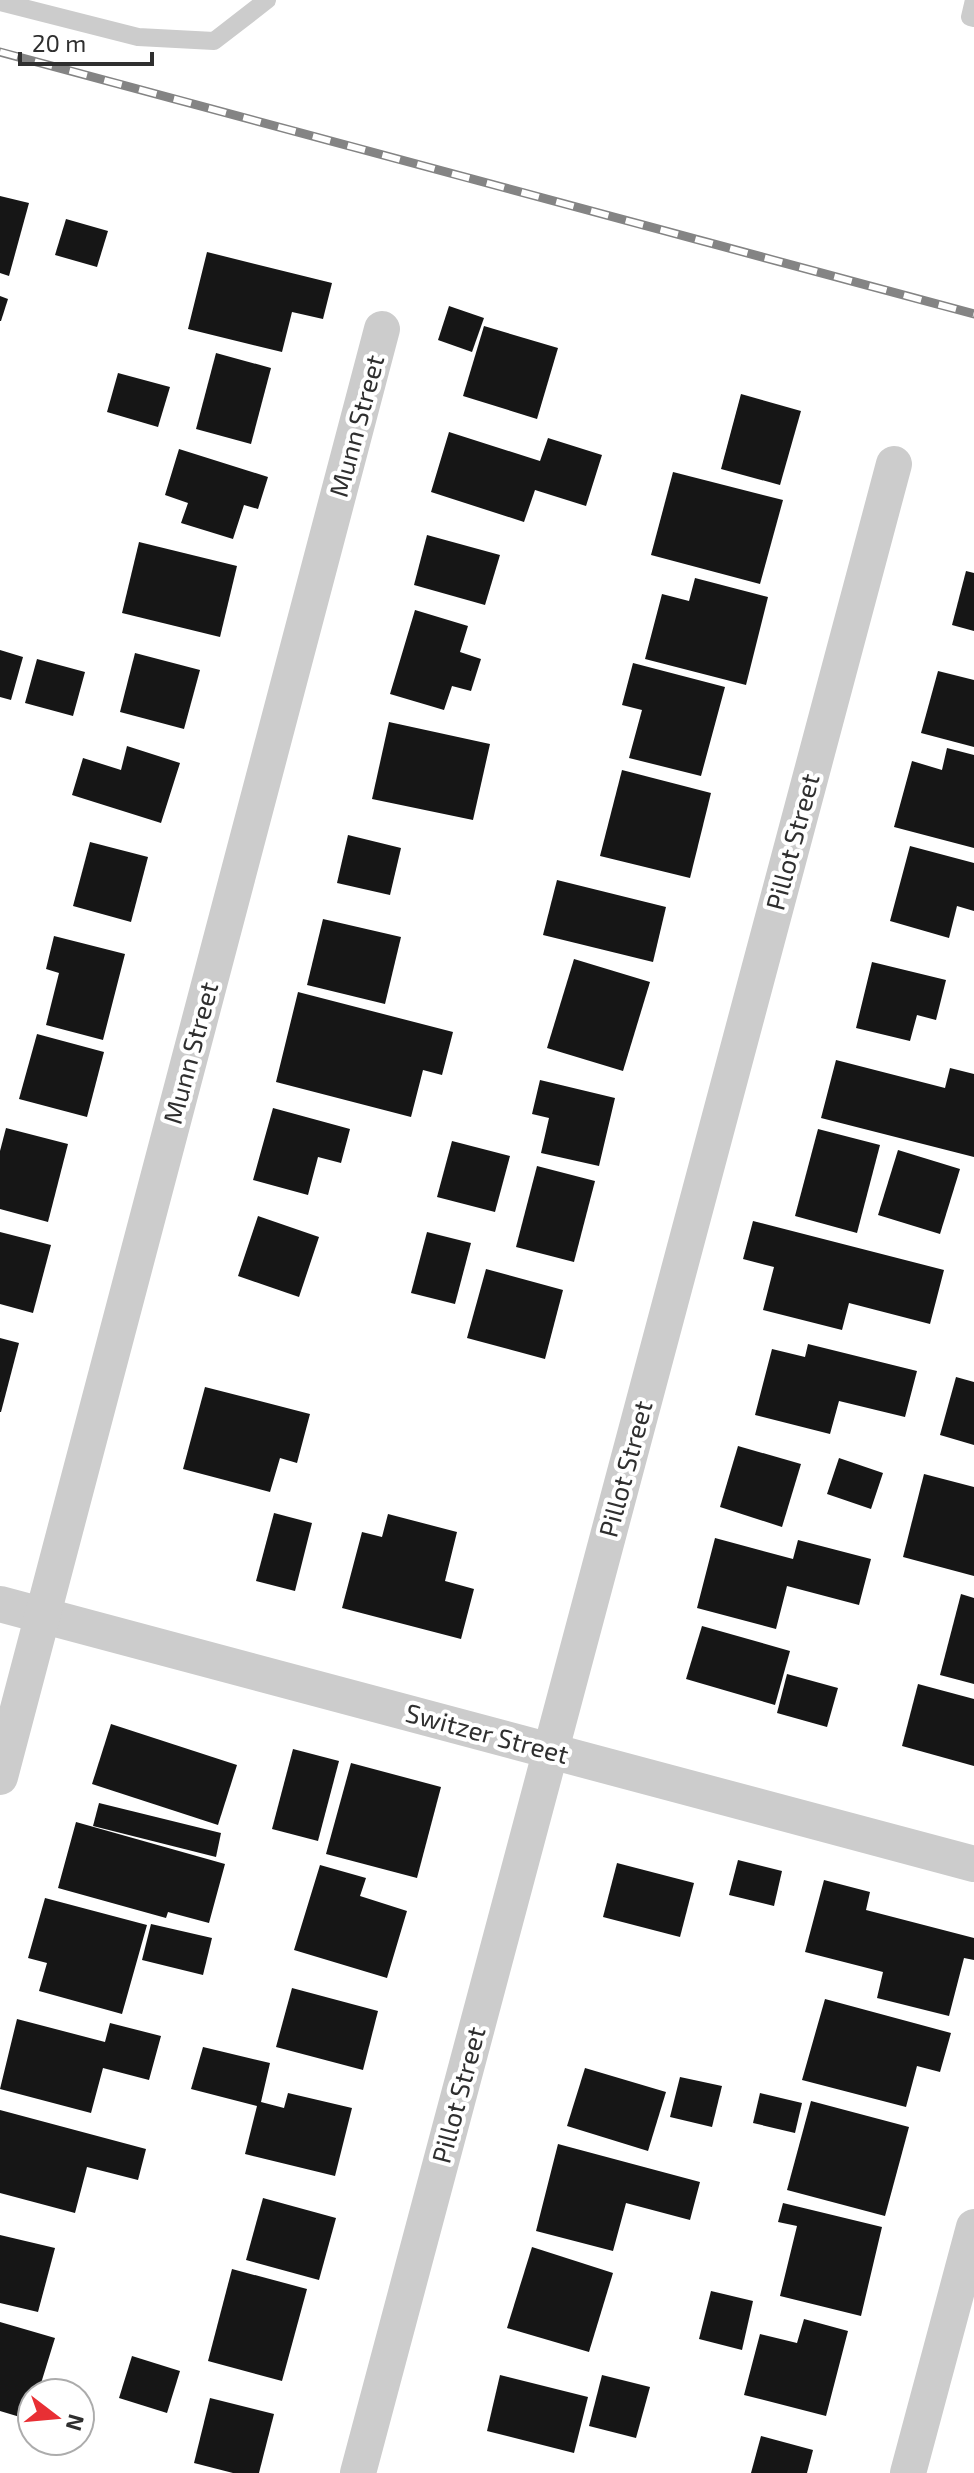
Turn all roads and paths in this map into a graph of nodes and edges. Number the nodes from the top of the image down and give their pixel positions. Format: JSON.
{"nodes":[{"id":1,"x":267,"y":0,"type":"edge"},
{"id":2,"x":974,"y":0,"type":"edge"},
{"id":3,"x":0,"y":2,"type":"edge"},
{"id":4,"x":974,"y":18,"type":"edge"},
{"id":5,"x":382,"y":329,"type":"dead end"},
{"id":6,"x":894,"y":464,"type":"dead end"},
{"id":7,"x":0,"y":1604,"type":"edge"},
{"id":8,"x":43,"y":1615,"type":"junction"},
{"id":9,"x":551,"y":1751,"type":"junction"},
{"id":10,"x":0,"y":1777,"type":"edge"},
{"id":11,"x":974,"y":1864,"type":"edge"},
{"id":12,"x":974,"y":2227,"type":"edge"},
{"id":13,"x":358,"y":2473,"type":"edge"},
{"id":14,"x":908,"y":2473,"type":"edge"}],
"edges":[{"from":1,"to":3,"type":"lane"},
{"from":2,"to":4,"type":"lane"},
{"from":5,"to":8,"type":"street","name":"Munn Street"},
{"from":6,"to":9,"type":"street","name":"Pillot Street"},
{"from":7,"to":8,"type":"street","name":"Switzer Street"},
{"from":8,"to":9,"type":"street","name":"Switzer Street"},
{"from":8,"to":10,"type":"street","name":"Munn Street"},
{"from":9,"to":11,"type":"street","name":"Switzer Street"},
{"from":9,"to":13,"type":"street","name":"Pillot Street"},
{"from":12,"to":14,"type":"street"}]}
